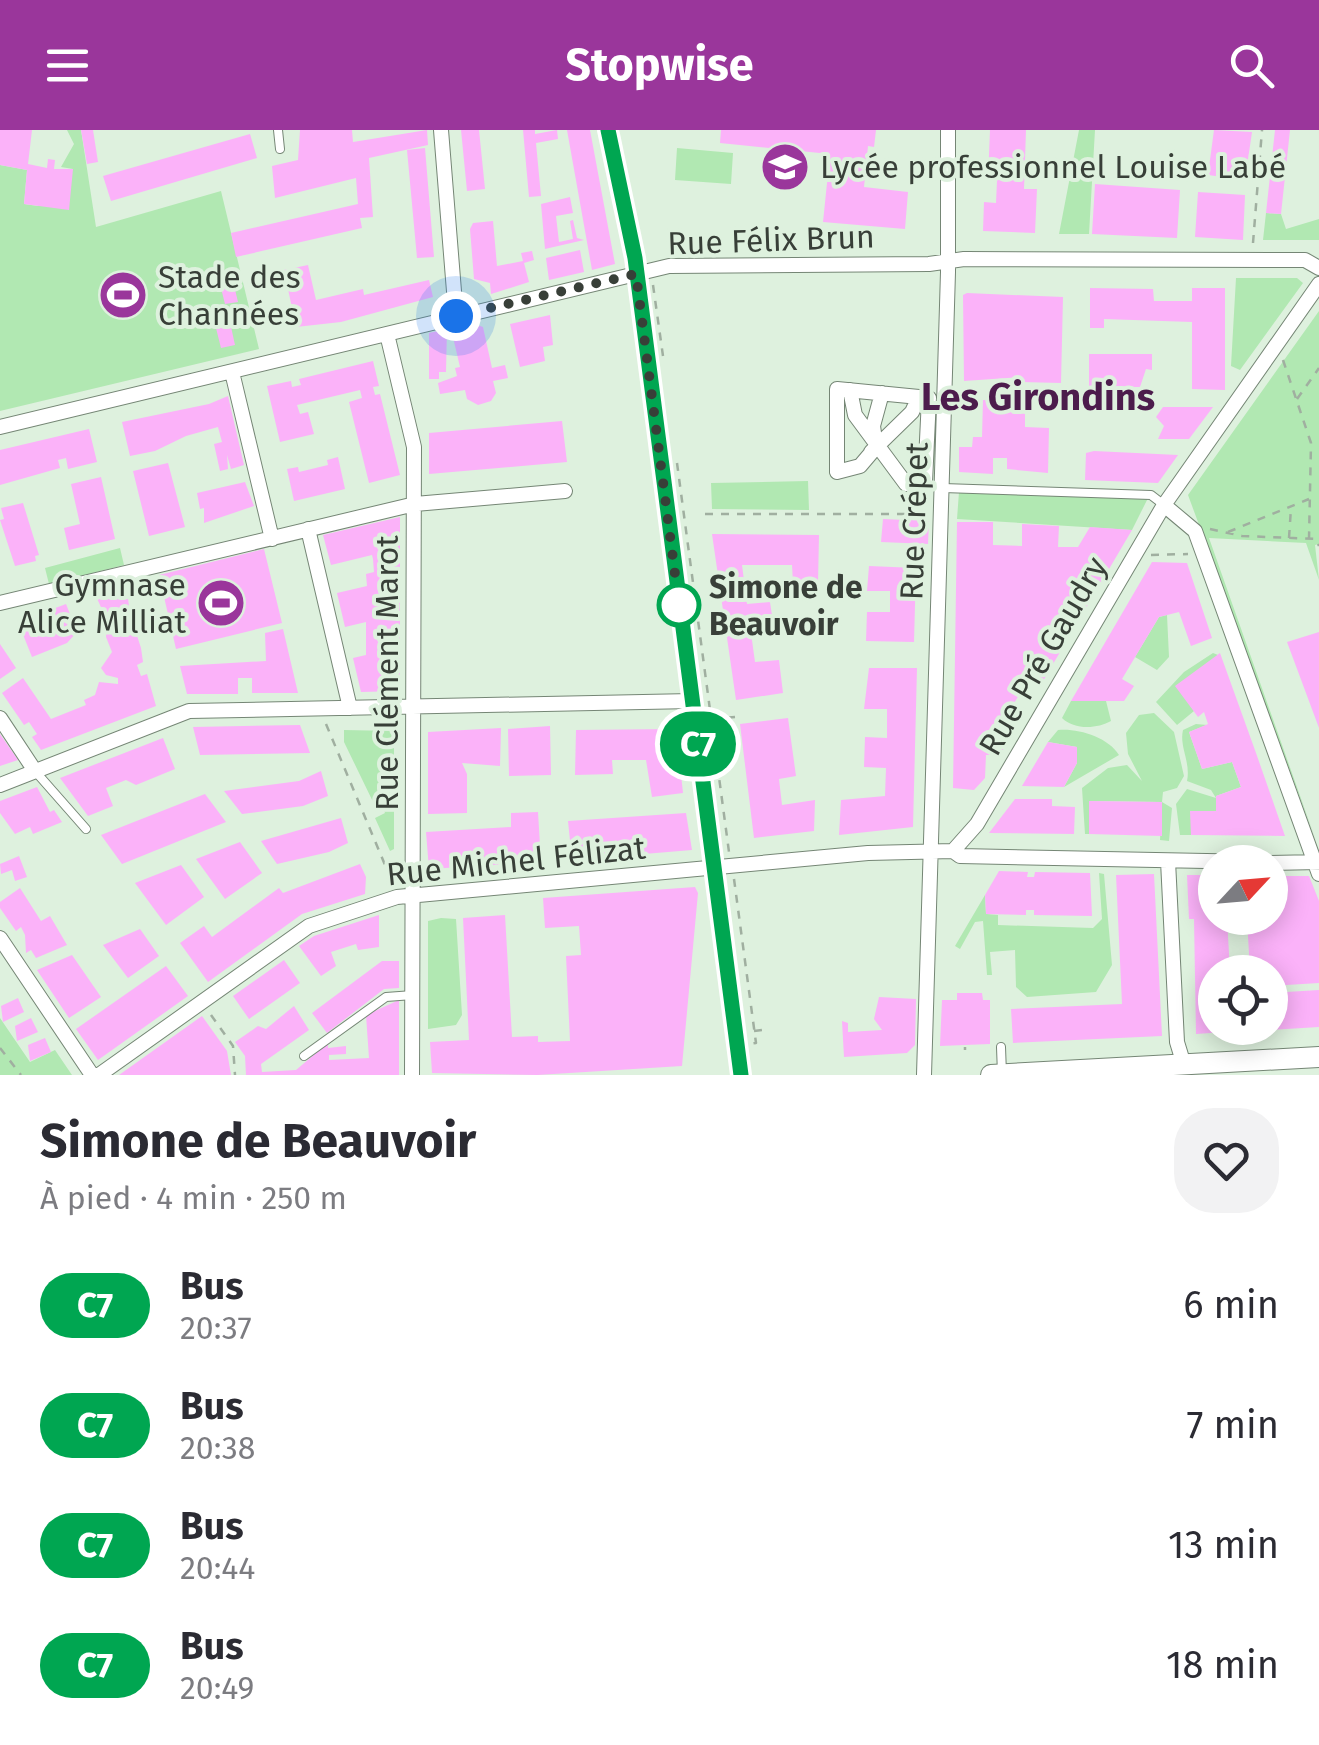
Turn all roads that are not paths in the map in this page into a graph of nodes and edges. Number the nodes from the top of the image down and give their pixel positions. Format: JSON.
{"nodes":[{"id":1,"x":278,"y":130,"type":"edge"},
{"id":2,"x":441,"y":130,"type":"edge"},
{"id":3,"x":608,"y":130,"type":"edge"},
{"id":4,"x":948,"y":130,"type":"edge"},
{"id":5,"x":280,"y":149,"type":"dead end"},
{"id":6,"x":947,"y":263,"type":"junction"},
{"id":7,"x":1319,"y":268,"type":"edge"},
{"id":8,"x":643,"y":273,"type":"junction"},
{"id":9,"x":1319,"y":284,"type":"edge"},
{"id":10,"x":456,"y":316,"type":"junction"},
{"id":11,"x":387,"y":334,"type":"junction"},
{"id":12,"x":232,"y":372,"type":"junction"},
{"id":13,"x":850,"y":390,"type":"junction"},
{"id":14,"x":882,"y":393,"type":"junction"},
{"id":15,"x":919,"y":397,"type":"junction"},
{"id":16,"x":0,"y":427,"type":"edge"},
{"id":17,"x":874,"y":449,"type":"junction"},
{"id":18,"x":925,"y":482,"type":"dead end"},
{"id":19,"x":906,"y":484,"type":"dead end"},
{"id":20,"x":943,"y":488,"type":"junction"},
{"id":21,"x":566,"y":491,"type":"dead end"},
{"id":22,"x":415,"y":504,"type":"junction"},
{"id":23,"x":1164,"y":505,"type":"junction"},
{"id":24,"x":308,"y":530,"type":"junction"},
{"id":25,"x":272,"y":539,"type":"junction"},
{"id":26,"x":0,"y":603,"type":"edge"},
{"id":27,"x":692,"y":701,"type":"junction"},
{"id":28,"x":414,"y":707,"type":"junction"},
{"id":29,"x":350,"y":708,"type":"junction"},
{"id":30,"x":0,"y":718,"type":"edge"},
{"id":31,"x":35,"y":770,"type":"junction"},
{"id":32,"x":0,"y":784,"type":"edge"},
{"id":33,"x":83,"y":811,"type":"dead end"},
{"id":34,"x":69,"y":813,"type":"junction"},
{"id":35,"x":86,"y":829,"type":"dead end"},
{"id":36,"x":953,"y":852,"type":"junction"},
{"id":37,"x":930,"y":854,"type":"junction"},
{"id":38,"x":1168,"y":861,"type":"junction"},
{"id":39,"x":1198,"y":861,"type":"edge"},
{"id":40,"x":1288,"y":864,"type":"edge"},
{"id":41,"x":1318,"y":866,"type":"edge"},
{"id":42,"x":714,"y":867,"type":"junction"},
{"id":43,"x":414,"y":896,"type":"junction"},
{"id":44,"x":0,"y":938,"type":"edge"},
{"id":45,"x":414,"y":996,"type":"junction"},
{"id":46,"x":1001,"y":1048,"type":"dead end"},
{"id":47,"x":304,"y":1056,"type":"dead end"},
{"id":48,"x":1319,"y":1057,"type":"edge"},
{"id":49,"x":1184,"y":1065,"type":"junction"},
{"id":50,"x":1072,"y":1072,"type":"edge"},
{"id":51,"x":1002,"y":1074,"type":"edge"},
{"id":52,"x":96,"y":1075,"type":"edge"},
{"id":53,"x":412,"y":1075,"type":"edge"},
{"id":54,"x":742,"y":1075,"type":"edge"},
{"id":55,"x":924,"y":1075,"type":"edge"},
{"id":56,"x":991,"y":1075,"type":"edge"}],
"edges":[{"from":1,"to":5,"type":"lane"},
{"from":2,"to":10,"type":"street"},
{"from":3,"to":8,"type":"street"},
{"from":4,"to":6,"type":"street","name":"Rue Crépet"},
{"from":6,"to":7,"type":"street","name":"Rue Félix Brun"},
{"from":6,"to":8,"type":"street","name":"Rue Félix Brun"},
{"from":6,"to":20,"type":"street","name":"Rue Crépet"},
{"from":8,"to":10,"type":"street","name":"Rue Félix Brun"},
{"from":8,"to":27,"type":"street"},
{"from":9,"to":23,"type":"street","name":"Rue Pré Gaudry"},
{"from":10,"to":11,"type":"street","name":"Rue Félix Brun"},
{"from":11,"to":12,"type":"street","name":"Rue Félix Brun"},
{"from":11,"to":22,"type":"street","name":"Rue Clément Marot"},
{"from":12,"to":16,"type":"street","name":"Rue Félix Brun"},
{"from":12,"to":25,"type":"street"},
{"from":13,"to":14,"type":"street"},
{"from":13,"to":17,"type":"street"},
{"from":13,"to":17,"type":"street"},
{"from":14,"to":15,"type":"street"},
{"from":14,"to":17,"type":"street"},
{"from":15,"to":17,"type":"street"},
{"from":15,"to":18,"type":"street"},
{"from":17,"to":19,"type":"street"},
{"from":20,"to":23,"type":"lane"},
{"from":20,"to":37,"type":"street","name":"Rue Crépet"},
{"from":21,"to":22,"type":"street"},
{"from":22,"to":24,"type":"street"},
{"from":22,"to":28,"type":"street","name":"Rue Clément Marot"},
{"from":23,"to":36,"type":"street","name":"Rue Pré Gaudry"},
{"from":23,"to":41,"type":"street"},
{"from":24,"to":25,"type":"street"},
{"from":24,"to":29,"type":"street"},
{"from":25,"to":26,"type":"street"},
{"from":27,"to":28,"type":"street"},
{"from":27,"to":42,"type":"street"},
{"from":28,"to":29,"type":"street"},
{"from":28,"to":43,"type":"street","name":"Rue Clément Marot"},
{"from":29,"to":31,"type":"street"},
{"from":30,"to":31,"type":"street"},
{"from":31,"to":32,"type":"street"},
{"from":31,"to":34,"type":"lane"},
{"from":33,"to":34,"type":"lane"},
{"from":34,"to":35,"type":"lane"},
{"from":36,"to":37,"type":"street"},
{"from":36,"to":38,"type":"street"},
{"from":37,"to":42,"type":"street","name":"Rue Michel Félizat"},
{"from":37,"to":55,"type":"street"},
{"from":38,"to":39,"type":"street"},
{"from":38,"to":49,"type":"street"},
{"from":40,"to":41,"type":"street"},
{"from":42,"to":43,"type":"street","name":"Rue Michel Félizat"},
{"from":42,"to":54,"type":"street"},
{"from":43,"to":45,"type":"street","name":"Rue Clément Marot"},
{"from":43,"to":52,"type":"street","name":"Rue Michel Félizat"},
{"from":44,"to":52,"type":"street"},
{"from":45,"to":47,"type":"lane"},
{"from":45,"to":53,"type":"street","name":"Rue Clément Marot"},
{"from":46,"to":51,"type":"lane"},
{"from":48,"to":49,"type":"main road"},
{"from":49,"to":50,"type":"main road"},
{"from":50,"to":51,"type":"main road"},
{"from":51,"to":56,"type":"main road"}]}
